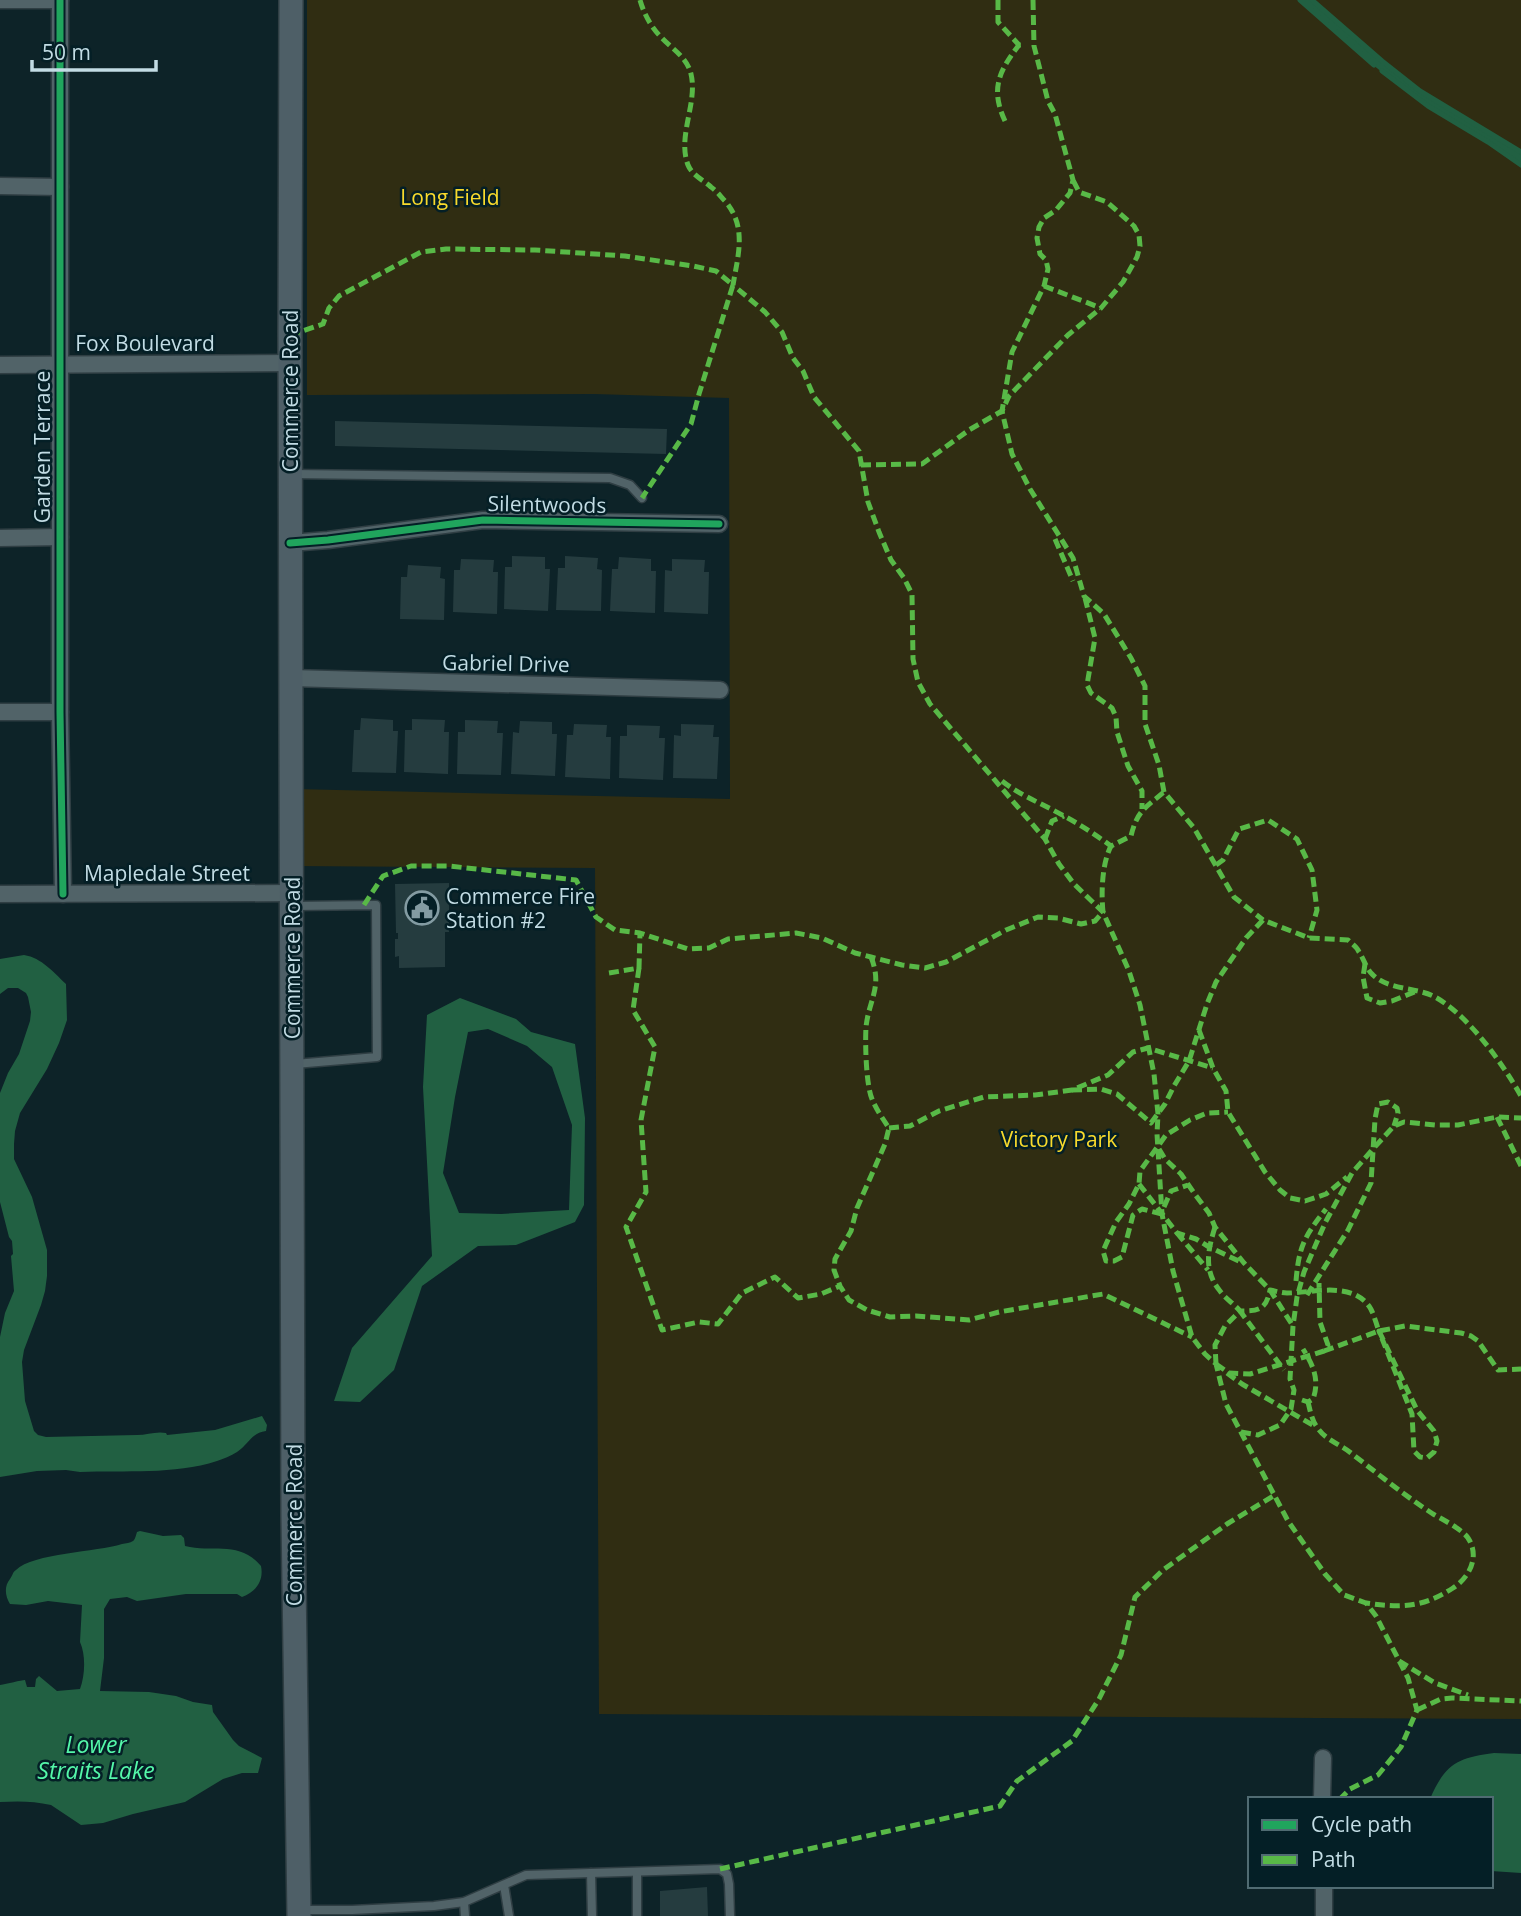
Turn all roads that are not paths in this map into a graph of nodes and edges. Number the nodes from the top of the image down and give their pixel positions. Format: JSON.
{"nodes":[{"id":1,"x":0,"y":0,"type":"edge"},
{"id":2,"x":60,"y":0,"type":"edge"},
{"id":3,"x":291,"y":0,"type":"edge"},
{"id":4,"x":0,"y":186,"type":"edge"},
{"id":5,"x":60,"y":187,"type":"junction"},
{"id":6,"x":290,"y":363,"type":"junction"},
{"id":7,"x":0,"y":365,"type":"edge"},
{"id":8,"x":60,"y":365,"type":"junction"},
{"id":9,"x":290,"y":474,"type":"junction"},
{"id":10,"x":642,"y":498,"type":"dead end"},
{"id":11,"x":719,"y":524,"type":"dead end"},
{"id":12,"x":60,"y":537,"type":"junction"},
{"id":13,"x":0,"y":538,"type":"edge"},
{"id":14,"x":290,"y":543,"type":"junction"},
{"id":15,"x":291,"y":678,"type":"junction"},
{"id":16,"x":720,"y":690,"type":"dead end"},
{"id":17,"x":0,"y":712,"type":"edge"},
{"id":18,"x":60,"y":712,"type":"junction"},
{"id":19,"x":0,"y":894,"type":"edge"},
{"id":20,"x":63,"y":894,"type":"junction"},
{"id":21,"x":292,"y":900,"type":"junction"},
{"id":22,"x":292,"y":1064,"type":"junction"},
{"id":23,"x":1323,"y":1758,"type":"dead end"},
{"id":24,"x":1322,"y":1797,"type":"edge"},
{"id":25,"x":637,"y":1872,"type":"junction"},
{"id":26,"x":591,"y":1873,"type":"junction"},
{"id":27,"x":504,"y":1885,"type":"junction"},
{"id":28,"x":1324,"y":1888,"type":"edge"},
{"id":29,"x":464,"y":1902,"type":"junction"},
{"id":30,"x":299,"y":1913,"type":"edge"},
{"id":31,"x":377,"y":1913,"type":"edge"},
{"id":32,"x":465,"y":1916,"type":"edge"},
{"id":33,"x":509,"y":1916,"type":"edge"},
{"id":34,"x":592,"y":1916,"type":"edge"},
{"id":35,"x":637,"y":1916,"type":"edge"},
{"id":36,"x":730,"y":1916,"type":"edge"},
{"id":37,"x":1324,"y":1916,"type":"edge"}],
"edges":[{"from":1,"to":2,"type":"street"},
{"from":2,"to":5,"type":"street","name":"Garden Terrace"},
{"from":3,"to":6,"type":"main road","name":"Commerce Road"},
{"from":4,"to":5,"type":"street"},
{"from":5,"to":8,"type":"street","name":"Garden Terrace"},
{"from":6,"to":8,"type":"street","name":"Fox Boulevard"},
{"from":6,"to":9,"type":"main road","name":"Commerce Road"},
{"from":7,"to":8,"type":"street","name":"Fox Boulevard"},
{"from":8,"to":12,"type":"street","name":"Garden Terrace"},
{"from":9,"to":10,"type":"lane"},
{"from":9,"to":14,"type":"main road","name":"Commerce Road"},
{"from":11,"to":14,"type":"street","name":"Silentwoods"},
{"from":12,"to":13,"type":"street"},
{"from":12,"to":18,"type":"street","name":"Garden Terrace"},
{"from":14,"to":15,"type":"main road","name":"Commerce Road"},
{"from":15,"to":16,"type":"street","name":"Gabriel Drive"},
{"from":15,"to":21,"type":"main road","name":"Commerce Road"},
{"from":17,"to":18,"type":"street"},
{"from":18,"to":20,"type":"street","name":"Garden Terrace"},
{"from":19,"to":20,"type":"street","name":"Mapledale Street"},
{"from":20,"to":21,"type":"street","name":"Mapledale Street"},
{"from":21,"to":22,"type":"main road","name":"Commerce Road"},
{"from":21,"to":22,"type":"lane"},
{"from":22,"to":30,"type":"main road","name":"Commerce Road"},
{"from":23,"to":24,"type":"street"},
{"from":25,"to":26,"type":"lane"},
{"from":25,"to":35,"type":"lane"},
{"from":25,"to":36,"type":"lane"},
{"from":26,"to":27,"type":"lane"},
{"from":26,"to":34,"type":"lane"},
{"from":27,"to":29,"type":"lane"},
{"from":27,"to":33,"type":"lane"},
{"from":28,"to":37,"type":"street"},
{"from":29,"to":31,"type":"lane"},
{"from":29,"to":32,"type":"lane"},
{"from":30,"to":31,"type":"lane"}]}
